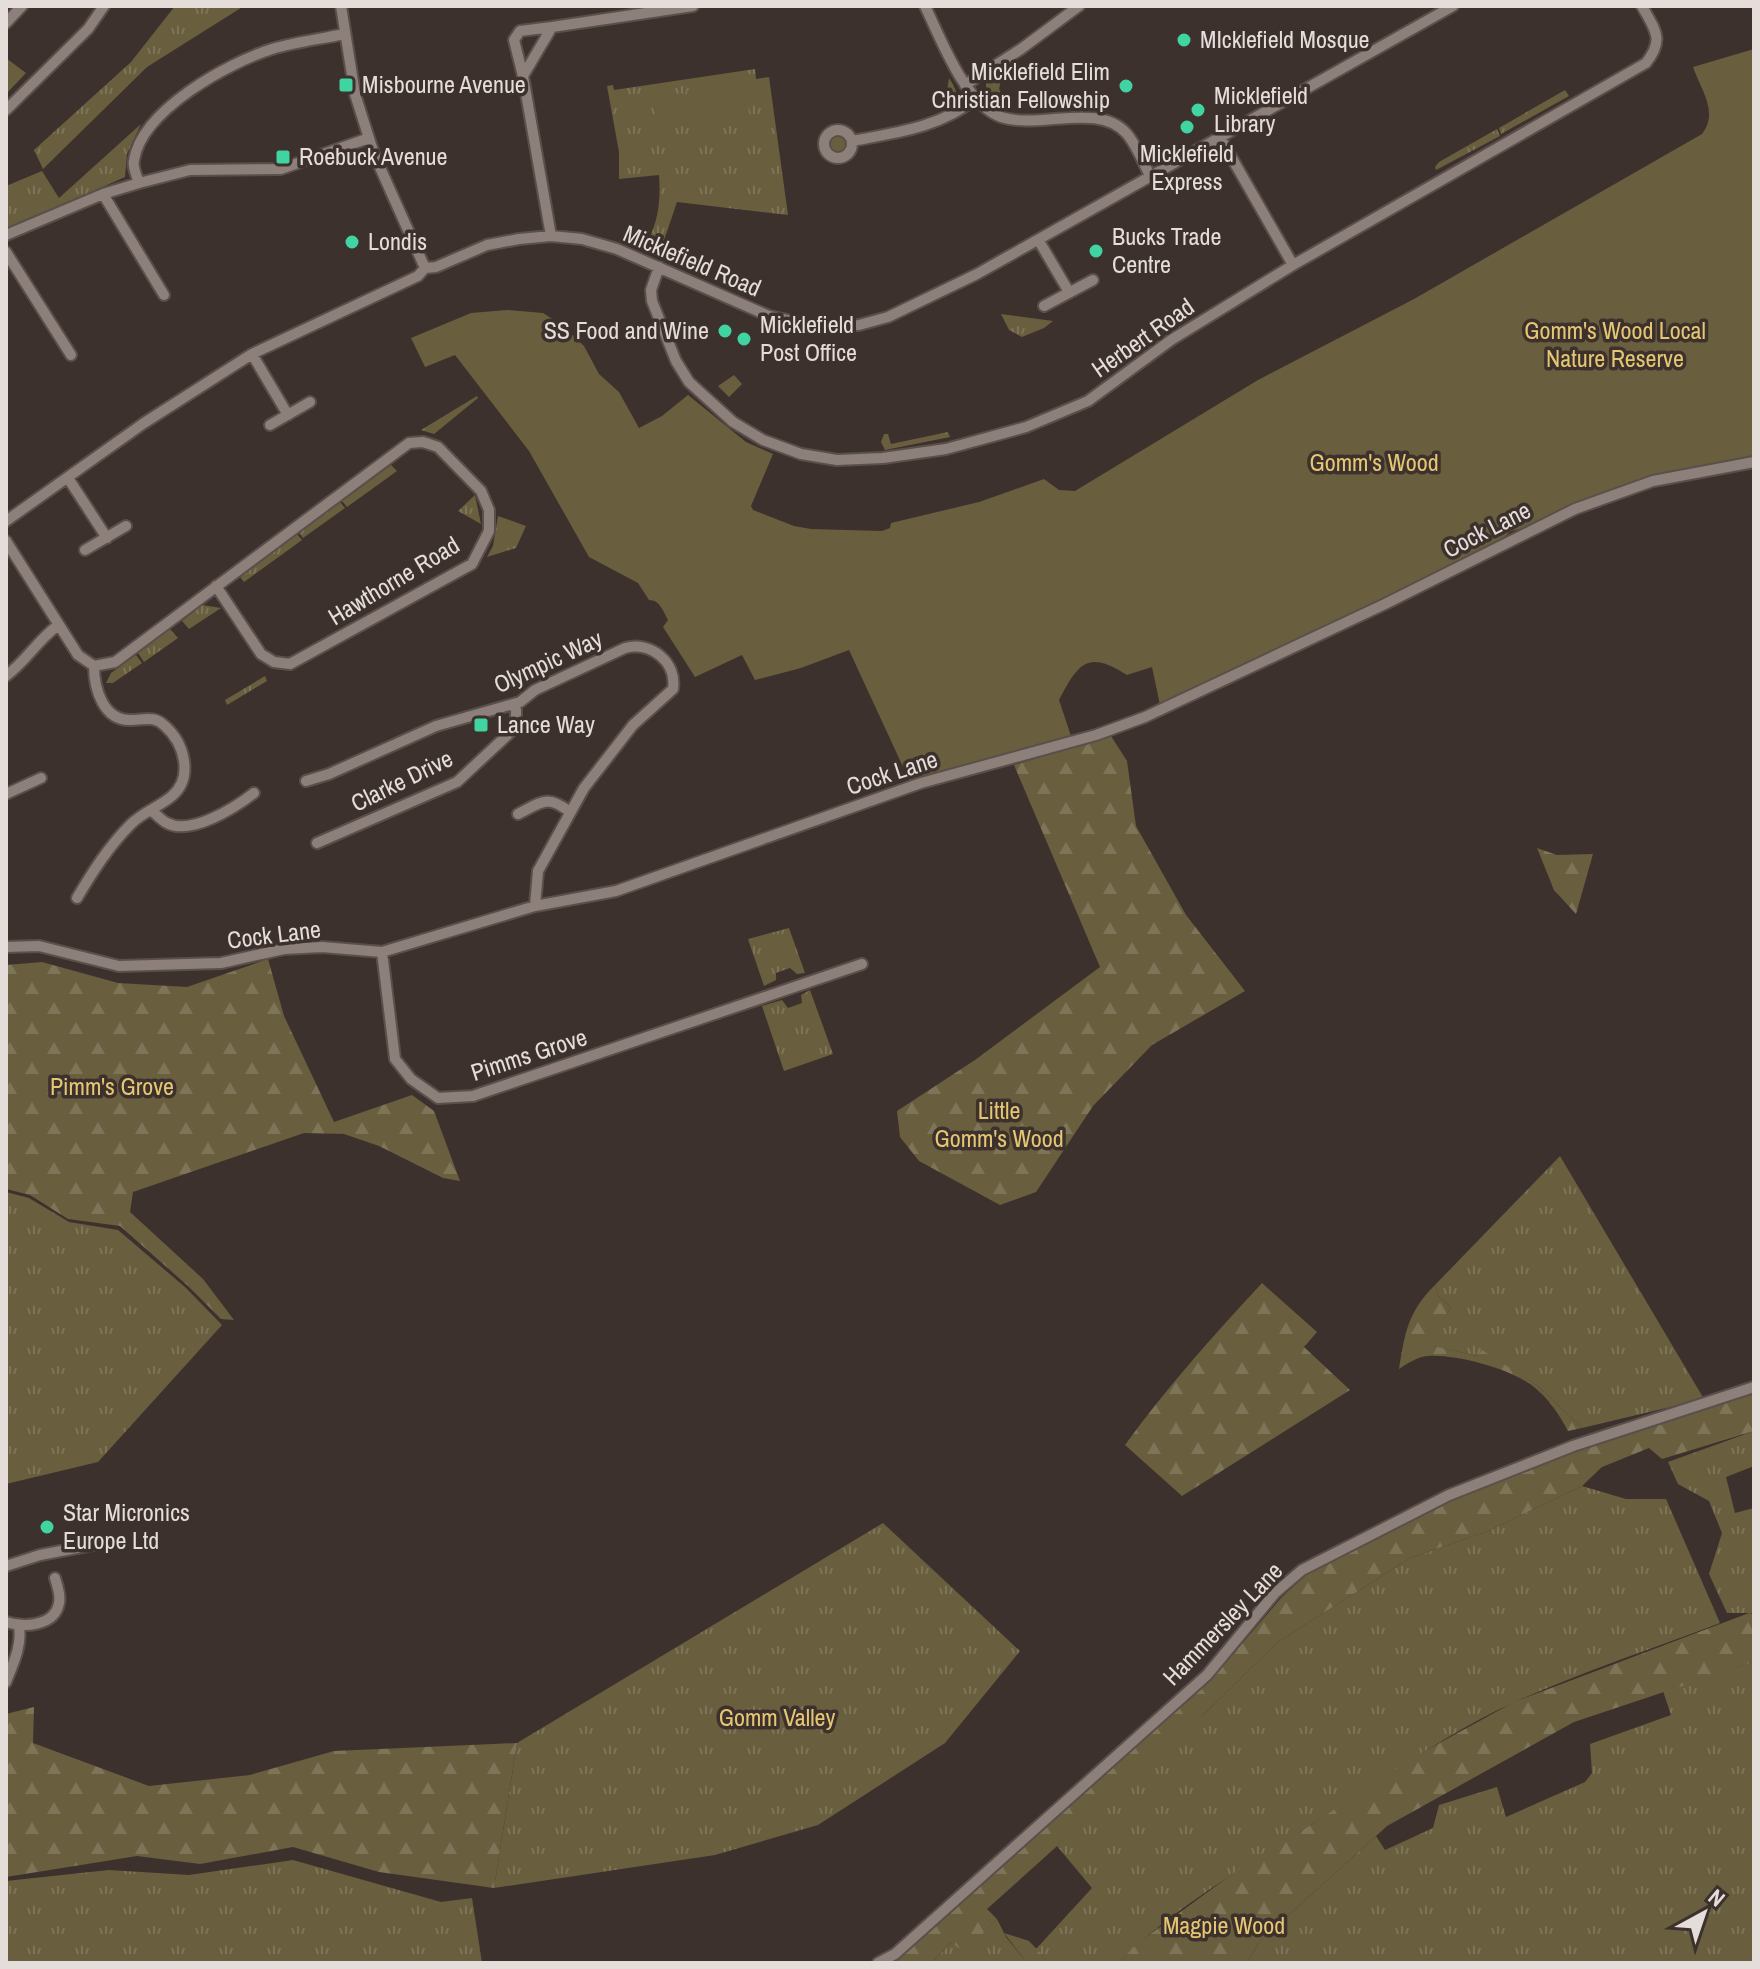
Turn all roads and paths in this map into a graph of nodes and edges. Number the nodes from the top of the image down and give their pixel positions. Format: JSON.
{"nodes":[{"id":1,"x":104,"y":6,"type":"edge"},
{"id":2,"x":341,"y":6,"type":"edge"},
{"id":3,"x":693,"y":6,"type":"edge"},
{"id":4,"x":925,"y":6,"type":"edge"},
{"id":5,"x":1453,"y":6,"type":"edge"},
{"id":6,"x":1642,"y":6,"type":"edge"},
{"id":7,"x":15,"y":8,"type":"edge"},
{"id":8,"x":1074,"y":8,"type":"edge"},
{"id":9,"x":6,"y":23,"type":"edge"},
{"id":10,"x":552,"y":27,"type":"junction"},
{"id":11,"x":344,"y":34,"type":"junction"},
{"id":12,"x":523,"y":76,"type":"junction"},
{"id":13,"x":965,"y":85,"type":"junction"},
{"id":14,"x":976,"y":98,"type":"junction"},
{"id":15,"x":6,"y":110,"type":"edge"},
{"id":16,"x":369,"y":138,"type":"junction"},
{"id":17,"x":1221,"y":139,"type":"junction"},
{"id":18,"x":852,"y":141,"type":"dead end"},
{"id":19,"x":1151,"y":178,"type":"junction"},
{"id":20,"x":139,"y":183,"type":"junction"},
{"id":21,"x":103,"y":194,"type":"junction"},
{"id":22,"x":6,"y":235,"type":"edge"},
{"id":23,"x":551,"y":236,"type":"junction"},
{"id":24,"x":1039,"y":241,"type":"junction"},
{"id":25,"x":6,"y":252,"type":"edge"},
{"id":26,"x":1293,"y":265,"type":"junction"},
{"id":27,"x":659,"y":267,"type":"junction"},
{"id":28,"x":425,"y":268,"type":"junction"},
{"id":29,"x":1093,"y":280,"type":"dead end"},
{"id":30,"x":1069,"y":292,"type":"junction"},
{"id":31,"x":164,"y":295,"type":"dead end"},
{"id":32,"x":1044,"y":306,"type":"dead end"},
{"id":33,"x":252,"y":354,"type":"junction"},
{"id":34,"x":71,"y":355,"type":"dead end"},
{"id":35,"x":310,"y":402,"type":"dead end"},
{"id":36,"x":288,"y":415,"type":"junction"},
{"id":37,"x":270,"y":425,"type":"dead end"},
{"id":38,"x":1754,"y":462,"type":"edge"},
{"id":39,"x":68,"y":478,"type":"junction"},
{"id":40,"x":6,"y":521,"type":"edge"},
{"id":41,"x":126,"y":526,"type":"dead end"},
{"id":42,"x":107,"y":538,"type":"junction"},
{"id":43,"x":6,"y":541,"type":"edge"},
{"id":44,"x":85,"y":550,"type":"dead end"},
{"id":45,"x":216,"y":586,"type":"junction"},
{"id":46,"x":57,"y":626,"type":"junction"},
{"id":47,"x":94,"y":666,"type":"junction"},
{"id":48,"x":6,"y":676,"type":"edge"},
{"id":49,"x":513,"y":704,"type":"junction"},
{"id":50,"x":41,"y":778,"type":"dead end"},
{"id":51,"x":306,"y":781,"type":"dead end"},
{"id":52,"x":254,"y":793,"type":"dead end"},
{"id":53,"x":6,"y":794,"type":"edge"},
{"id":54,"x":152,"y":811,"type":"junction"},
{"id":55,"x":570,"y":812,"type":"junction"},
{"id":56,"x":518,"y":814,"type":"dead end"},
{"id":57,"x":317,"y":843,"type":"dead end"},
{"id":58,"x":77,"y":898,"type":"dead end"},
{"id":59,"x":535,"y":906,"type":"junction"},
{"id":60,"x":6,"y":947,"type":"edge"},
{"id":61,"x":382,"y":952,"type":"junction"},
{"id":62,"x":862,"y":964,"type":"dead end"},
{"id":63,"x":1754,"y":1387,"type":"edge"},
{"id":64,"x":108,"y":1542,"type":"dead end"},
{"id":65,"x":6,"y":1566,"type":"edge"},
{"id":66,"x":55,"y":1578,"type":"dead end"},
{"id":67,"x":6,"y":1622,"type":"edge"},
{"id":68,"x":19,"y":1627,"type":"junction"},
{"id":69,"x":6,"y":1682,"type":"edge"},
{"id":70,"x":878,"y":1963,"type":"edge"}],
"edges":[{"from":1,"to":15,"type":"street"},
{"from":2,"to":11,"type":"street"},
{"from":3,"to":10,"type":"street"},
{"from":4,"to":13,"type":"street"},
{"from":5,"to":17,"type":"street","name":"Micklefield Road"},
{"from":6,"to":26,"type":"street","name":"Herbert Road"},
{"from":7,"to":9,"type":"street"},
{"from":8,"to":13,"type":"street"},
{"from":10,"to":12,"type":"street"},
{"from":10,"to":12,"type":"street"},
{"from":11,"to":16,"type":"street"},
{"from":11,"to":20,"type":"street"},
{"from":12,"to":23,"type":"street"},
{"from":13,"to":14,"type":"street"},
{"from":14,"to":18,"type":"street"},
{"from":14,"to":19,"type":"street"},
{"from":16,"to":20,"type":"street"},
{"from":16,"to":28,"type":"street"},
{"from":17,"to":19,"type":"street","name":"Micklefield Road"},
{"from":17,"to":26,"type":"street"},
{"from":19,"to":24,"type":"street","name":"Micklefield Road"},
{"from":20,"to":21,"type":"street"},
{"from":21,"to":22,"type":"street"},
{"from":21,"to":31,"type":"street"},
{"from":23,"to":27,"type":"street","name":"Micklefield Road"},
{"from":23,"to":28,"type":"street","name":"Micklefield Road"},
{"from":24,"to":27,"type":"street","name":"Micklefield Road"},
{"from":24,"to":30,"type":"street"},
{"from":25,"to":34,"type":"street"},
{"from":26,"to":27,"type":"street","name":"Herbert Road"},
{"from":28,"to":33,"type":"street","name":"Micklefield Road"},
{"from":29,"to":30,"type":"street"},
{"from":30,"to":32,"type":"street"},
{"from":33,"to":36,"type":"street"},
{"from":33,"to":39,"type":"street","name":"Micklefield Road"},
{"from":35,"to":36,"type":"street"},
{"from":36,"to":37,"type":"street"},
{"from":38,"to":59,"type":"street","name":"Cock Lane"},
{"from":39,"to":40,"type":"street","name":"Micklefield Road"},
{"from":39,"to":42,"type":"street"},
{"from":41,"to":42,"type":"street"},
{"from":42,"to":44,"type":"street"},
{"from":43,"to":46,"type":"street"},
{"from":45,"to":45,"type":"street","name":"Hawthorne Road"},
{"from":45,"to":47,"type":"street","name":"Hawthorne Road"},
{"from":46,"to":47,"type":"street"},
{"from":46,"to":48,"type":"street"},
{"from":47,"to":54,"type":"street"},
{"from":49,"to":51,"type":"street","name":"Olympic Way"},
{"from":49,"to":55,"type":"street","name":"Olympic Way"},
{"from":49,"to":57,"type":"street","name":"Clarke Drive"},
{"from":50,"to":53,"type":"street"},
{"from":52,"to":54,"type":"street"},
{"from":54,"to":58,"type":"street"},
{"from":55,"to":56,"type":"street"},
{"from":55,"to":59,"type":"street","name":"Olympic Way"},
{"from":59,"to":61,"type":"street","name":"Cock Lane"},
{"from":60,"to":61,"type":"street","name":"Cock Lane"},
{"from":61,"to":62,"type":"street","name":"Pimms Grove"},
{"from":63,"to":70,"type":"street","name":"Hammersley Lane"},
{"from":64,"to":65,"type":"street"},
{"from":66,"to":68,"type":"street"},
{"from":67,"to":68,"type":"street"},
{"from":68,"to":69,"type":"street"}]}
